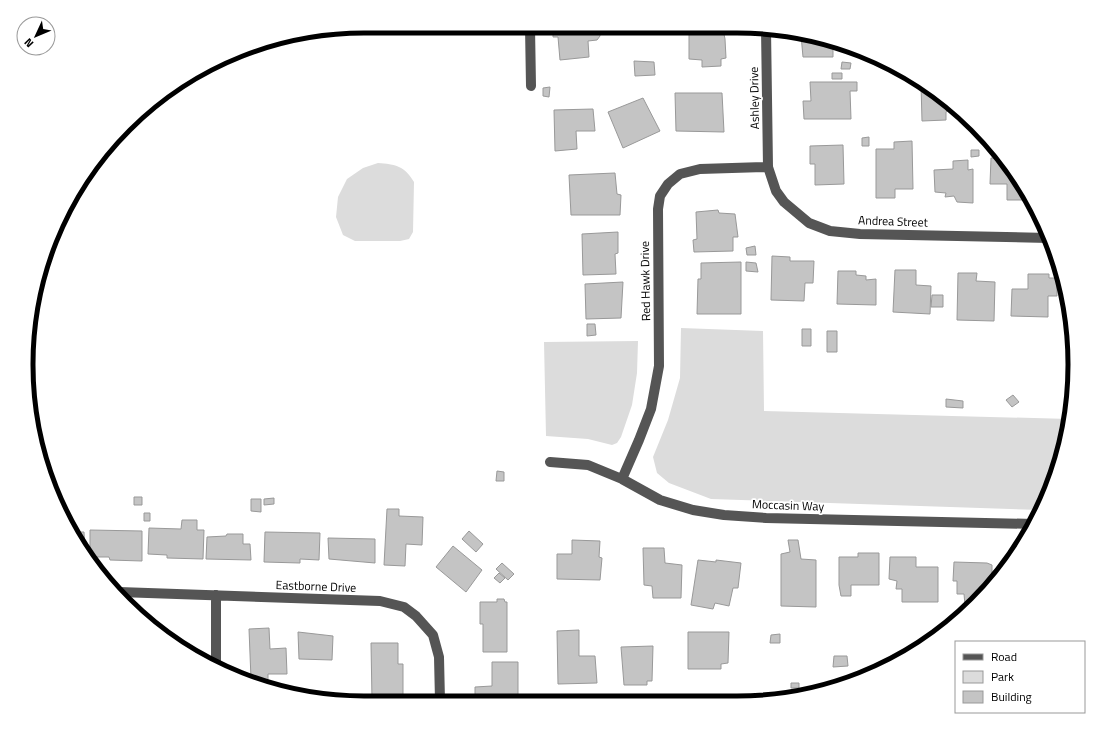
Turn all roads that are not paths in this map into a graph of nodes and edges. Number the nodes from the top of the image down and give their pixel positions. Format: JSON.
{"nodes":[{"id":1,"x":530,"y":33,"type":"edge"},
{"id":2,"x":766,"y":35,"type":"edge"},
{"id":3,"x":532,"y":86,"type":"dead end"},
{"id":4,"x":768,"y":167,"type":"junction"},
{"id":5,"x":1043,"y":238,"type":"edge"},
{"id":6,"x":550,"y":462,"type":"dead end"},
{"id":7,"x":622,"y":479,"type":"junction"},
{"id":8,"x":1027,"y":524,"type":"edge"},
{"id":9,"x":124,"y":592,"type":"edge"},
{"id":10,"x":216,"y":595,"type":"junction"},
{"id":11,"x":216,"y":661,"type":"edge"},
{"id":12,"x":440,"y":696,"type":"edge"}],
"edges":[{"from":1,"to":3,"type":"street"},
{"from":2,"to":4,"type":"street","name":"Ashley Drive"},
{"from":4,"to":5,"type":"street","name":"Andrea Street"},
{"from":4,"to":7,"type":"street","name":"Red Hawk Drive"},
{"from":6,"to":7,"type":"street","name":"Moccasin Way"},
{"from":7,"to":8,"type":"street","name":"Moccasin Way"},
{"from":9,"to":10,"type":"street","name":"Eastborne Drive"},
{"from":10,"to":11,"type":"street"},
{"from":10,"to":12,"type":"street","name":"Eastborne Drive"}]}
